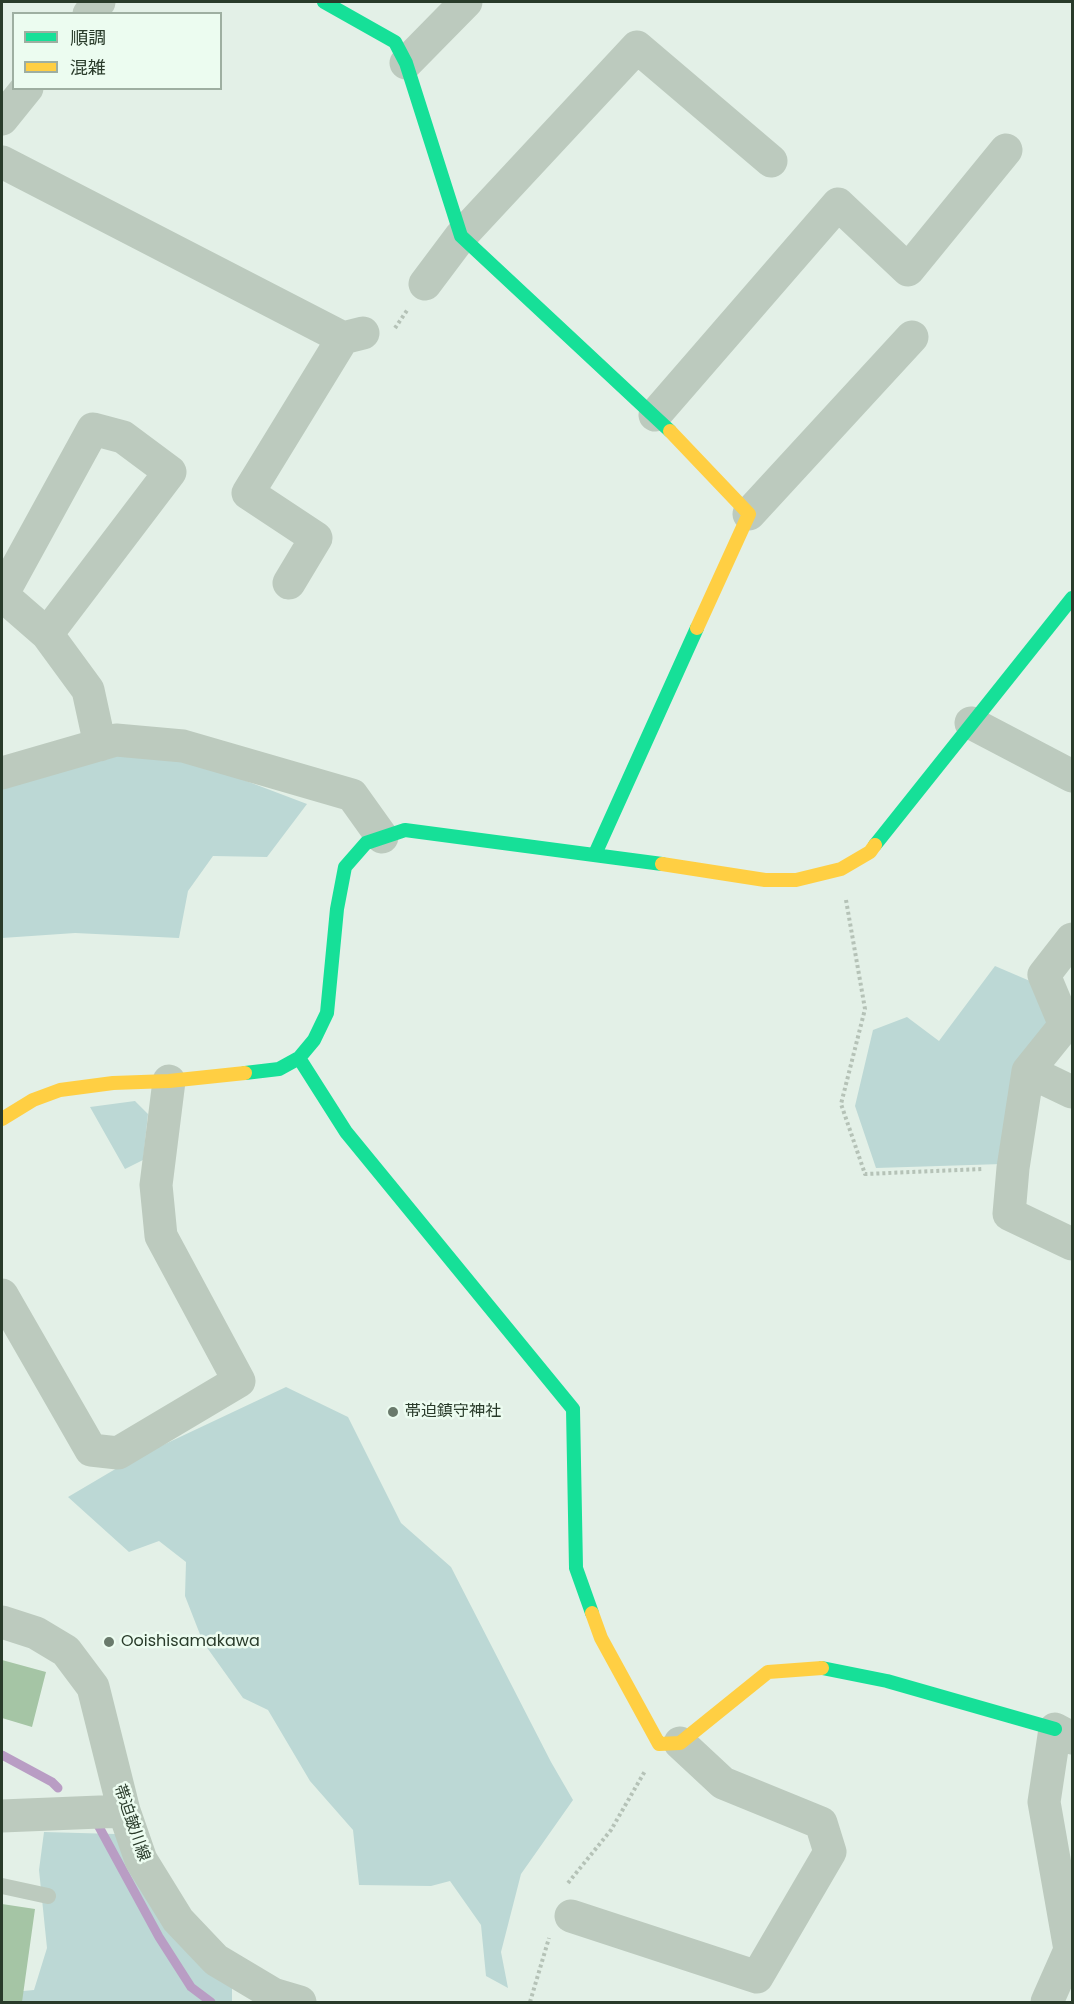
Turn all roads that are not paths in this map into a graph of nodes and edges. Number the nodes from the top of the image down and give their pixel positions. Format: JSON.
{"nodes":[{"id":1,"x":324,"y":2,"type":"edge"},
{"id":2,"x":466,"y":2,"type":"edge"},
{"id":3,"x":406,"y":63,"type":"junction"},
{"id":4,"x":25,"y":90,"type":"edge"},
{"id":5,"x":2,"y":119,"type":"edge"},
{"id":6,"x":1006,"y":150,"type":"dead end"},
{"id":7,"x":771,"y":161,"type":"dead end"},
{"id":8,"x":2,"y":162,"type":"edge"},
{"id":9,"x":461,"y":236,"type":"junction"},
{"id":10,"x":425,"y":284,"type":"road end"},
{"id":11,"x":912,"y":337,"type":"dead end"},
{"id":12,"x":655,"y":415,"type":"junction"},
{"id":13,"x":749,"y":514,"type":"junction"},
{"id":14,"x":289,"y":583,"type":"dead end"},
{"id":15,"x":1072,"y":598,"type":"edge"},
{"id":16,"x":47,"y":634,"type":"junction"},
{"id":17,"x":970,"y":723,"type":"junction"},
{"id":18,"x":100,"y":745,"type":"junction"},
{"id":19,"x":2,"y":772,"type":"edge"},
{"id":20,"x":1072,"y":776,"type":"edge"},
{"id":21,"x":382,"y":837,"type":"junction"},
{"id":22,"x":595,"y":854,"type":"junction"},
{"id":23,"x":1072,"y":939,"type":"edge"},
{"id":24,"x":299,"y":1058,"type":"junction"},
{"id":25,"x":1028,"y":1071,"type":"junction"},
{"id":26,"x":169,"y":1081,"type":"junction"},
{"id":27,"x":1072,"y":1092,"type":"edge"},
{"id":28,"x":2,"y":1119,"type":"edge"},
{"id":29,"x":1072,"y":1244,"type":"edge"},
{"id":30,"x":2,"y":1295,"type":"edge"},
{"id":31,"x":2,"y":1622,"type":"edge"},
{"id":32,"x":1064,"y":1733,"type":"edge"},
{"id":33,"x":670,"y":1743,"type":"junction"},
{"id":34,"x":124,"y":1812,"type":"junction"},
{"id":35,"x":2,"y":1816,"type":"edge"},
{"id":36,"x":2,"y":1886,"type":"edge"},
{"id":37,"x":48,"y":1896,"type":"dead end"},
{"id":38,"x":561,"y":1914,"type":"road end"},
{"id":39,"x":1071,"y":1950,"type":"edge"},
{"id":40,"x":300,"y":2002,"type":"edge"},
{"id":41,"x":1047,"y":2002,"type":"edge"}],
"edges":[{"from":1,"to":3,"type":"street"},
{"from":2,"to":3,"type":"street"},
{"from":3,"to":9,"type":"street"},
{"from":4,"to":5,"type":"street"},
{"from":6,"to":12,"type":"street"},
{"from":7,"to":9,"type":"street"},
{"from":8,"to":14,"type":"street"},
{"from":9,"to":10,"type":"street"},
{"from":9,"to":12,"type":"street"},
{"from":11,"to":13,"type":"street"},
{"from":12,"to":13,"type":"street"},
{"from":13,"to":22,"type":"street"},
{"from":15,"to":17,"type":"street"},
{"from":16,"to":16,"type":"street"},
{"from":16,"to":18,"type":"street"},
{"from":17,"to":20,"type":"street"},
{"from":17,"to":22,"type":"street"},
{"from":18,"to":19,"type":"street"},
{"from":18,"to":21,"type":"street"},
{"from":21,"to":22,"type":"street"},
{"from":21,"to":24,"type":"street"},
{"from":23,"to":25,"type":"street"},
{"from":24,"to":26,"type":"street"},
{"from":24,"to":33,"type":"street"},
{"from":25,"to":27,"type":"street"},
{"from":25,"to":29,"type":"street"},
{"from":26,"to":28,"type":"street"},
{"from":26,"to":30,"type":"street"},
{"from":31,"to":34,"type":"street","name":"帯迫皷川線"},
{"from":32,"to":33,"type":"street"},
{"from":32,"to":39,"type":"street"},
{"from":33,"to":38,"type":"street"},
{"from":34,"to":35,"type":"street"},
{"from":34,"to":40,"type":"street","name":"帯迫皷川線"},
{"from":36,"to":37,"type":"lane"},
{"from":39,"to":41,"type":"street"}]}
